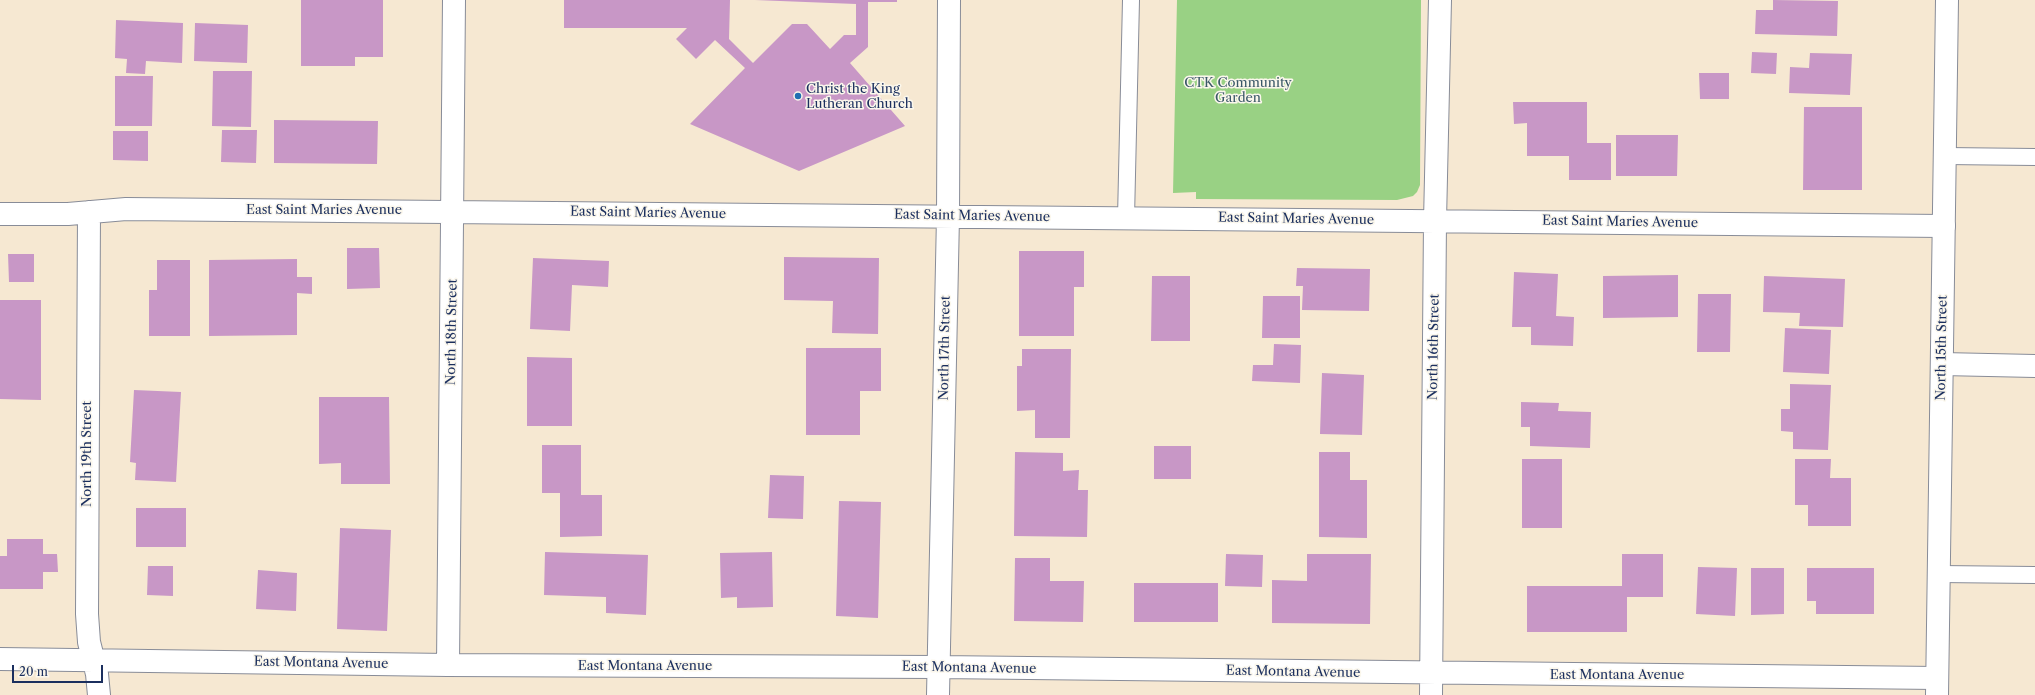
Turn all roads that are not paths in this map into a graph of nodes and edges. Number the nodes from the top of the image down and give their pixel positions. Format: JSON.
{"nodes":[{"id":1,"x":454,"y":0,"type":"edge"},
{"id":2,"x":949,"y":0,"type":"edge"},
{"id":3,"x":1131,"y":0,"type":"edge"},
{"id":4,"x":1440,"y":0,"type":"edge"},
{"id":5,"x":1947,"y":0,"type":"edge"},
{"id":6,"x":1945,"y":156,"type":"junction"},
{"id":7,"x":2035,"y":158,"type":"edge"},
{"id":8,"x":89,"y":212,"type":"junction"},
{"id":9,"x":453,"y":212,"type":"junction"},
{"id":10,"x":0,"y":214,"type":"edge"},
{"id":11,"x":948,"y":216,"type":"junction"},
{"id":12,"x":1126,"y":218,"type":"junction"},
{"id":13,"x":1435,"y":220,"type":"junction"},
{"id":14,"x":1944,"y":226,"type":"junction"},
{"id":15,"x":1942,"y":364,"type":"junction"},
{"id":16,"x":2035,"y":366,"type":"edge"},
{"id":17,"x":1939,"y":574,"type":"junction"},
{"id":18,"x":2035,"y":575,"type":"edge"},
{"id":19,"x":0,"y":659,"type":"edge"},
{"id":20,"x":94,"y":660,"type":"junction"},
{"id":21,"x":448,"y":665,"type":"junction"},
{"id":22,"x":938,"y":667,"type":"junction"},
{"id":23,"x":1431,"y":673,"type":"junction"},
{"id":24,"x":1937,"y":686,"type":"edge"},
{"id":25,"x":98,"y":695,"type":"edge"},
{"id":26,"x":938,"y":695,"type":"edge"},
{"id":27,"x":1431,"y":695,"type":"edge"}],
"edges":[{"from":1,"to":9,"type":"street","name":"North 18th Street"},
{"from":2,"to":11,"type":"street","name":"North 17th Street"},
{"from":3,"to":12,"type":"lane"},
{"from":4,"to":13,"type":"street","name":"North 16th Street"},
{"from":5,"to":6,"type":"street","name":"North 15th Street"},
{"from":6,"to":7,"type":"lane"},
{"from":6,"to":14,"type":"street","name":"North 15th Street"},
{"from":8,"to":9,"type":"street","name":"East Saint Maries Avenue"},
{"from":8,"to":10,"type":"street","name":"East Saint Maries Avenue"},
{"from":8,"to":20,"type":"street","name":"North 19th Street"},
{"from":9,"to":11,"type":"street","name":"East Saint Maries Avenue"},
{"from":9,"to":21,"type":"street","name":"North 18th Street"},
{"from":11,"to":12,"type":"street","name":"East Saint Maries Avenue"},
{"from":11,"to":22,"type":"street","name":"North 17th Street"},
{"from":12,"to":13,"type":"street","name":"East Saint Maries Avenue"},
{"from":13,"to":14,"type":"street","name":"East Saint Maries Avenue"},
{"from":13,"to":23,"type":"street","name":"North 16th Street"},
{"from":14,"to":15,"type":"street","name":"North 15th Street"},
{"from":15,"to":16,"type":"street"},
{"from":15,"to":17,"type":"street","name":"North 15th Street"},
{"from":17,"to":18,"type":"lane"},
{"from":17,"to":24,"type":"street","name":"North 15th Street"},
{"from":19,"to":20,"type":"street","name":"East Montana Avenue"},
{"from":20,"to":21,"type":"street","name":"East Montana Avenue"},
{"from":20,"to":25,"type":"street","name":"North 19th Street"},
{"from":21,"to":22,"type":"street","name":"East Montana Avenue"},
{"from":22,"to":23,"type":"street","name":"East Montana Avenue"},
{"from":22,"to":26,"type":"street","name":"North 17th Street"},
{"from":23,"to":24,"type":"street","name":"East Montana Avenue"},
{"from":23,"to":27,"type":"street","name":"North 16th Street"}]}
